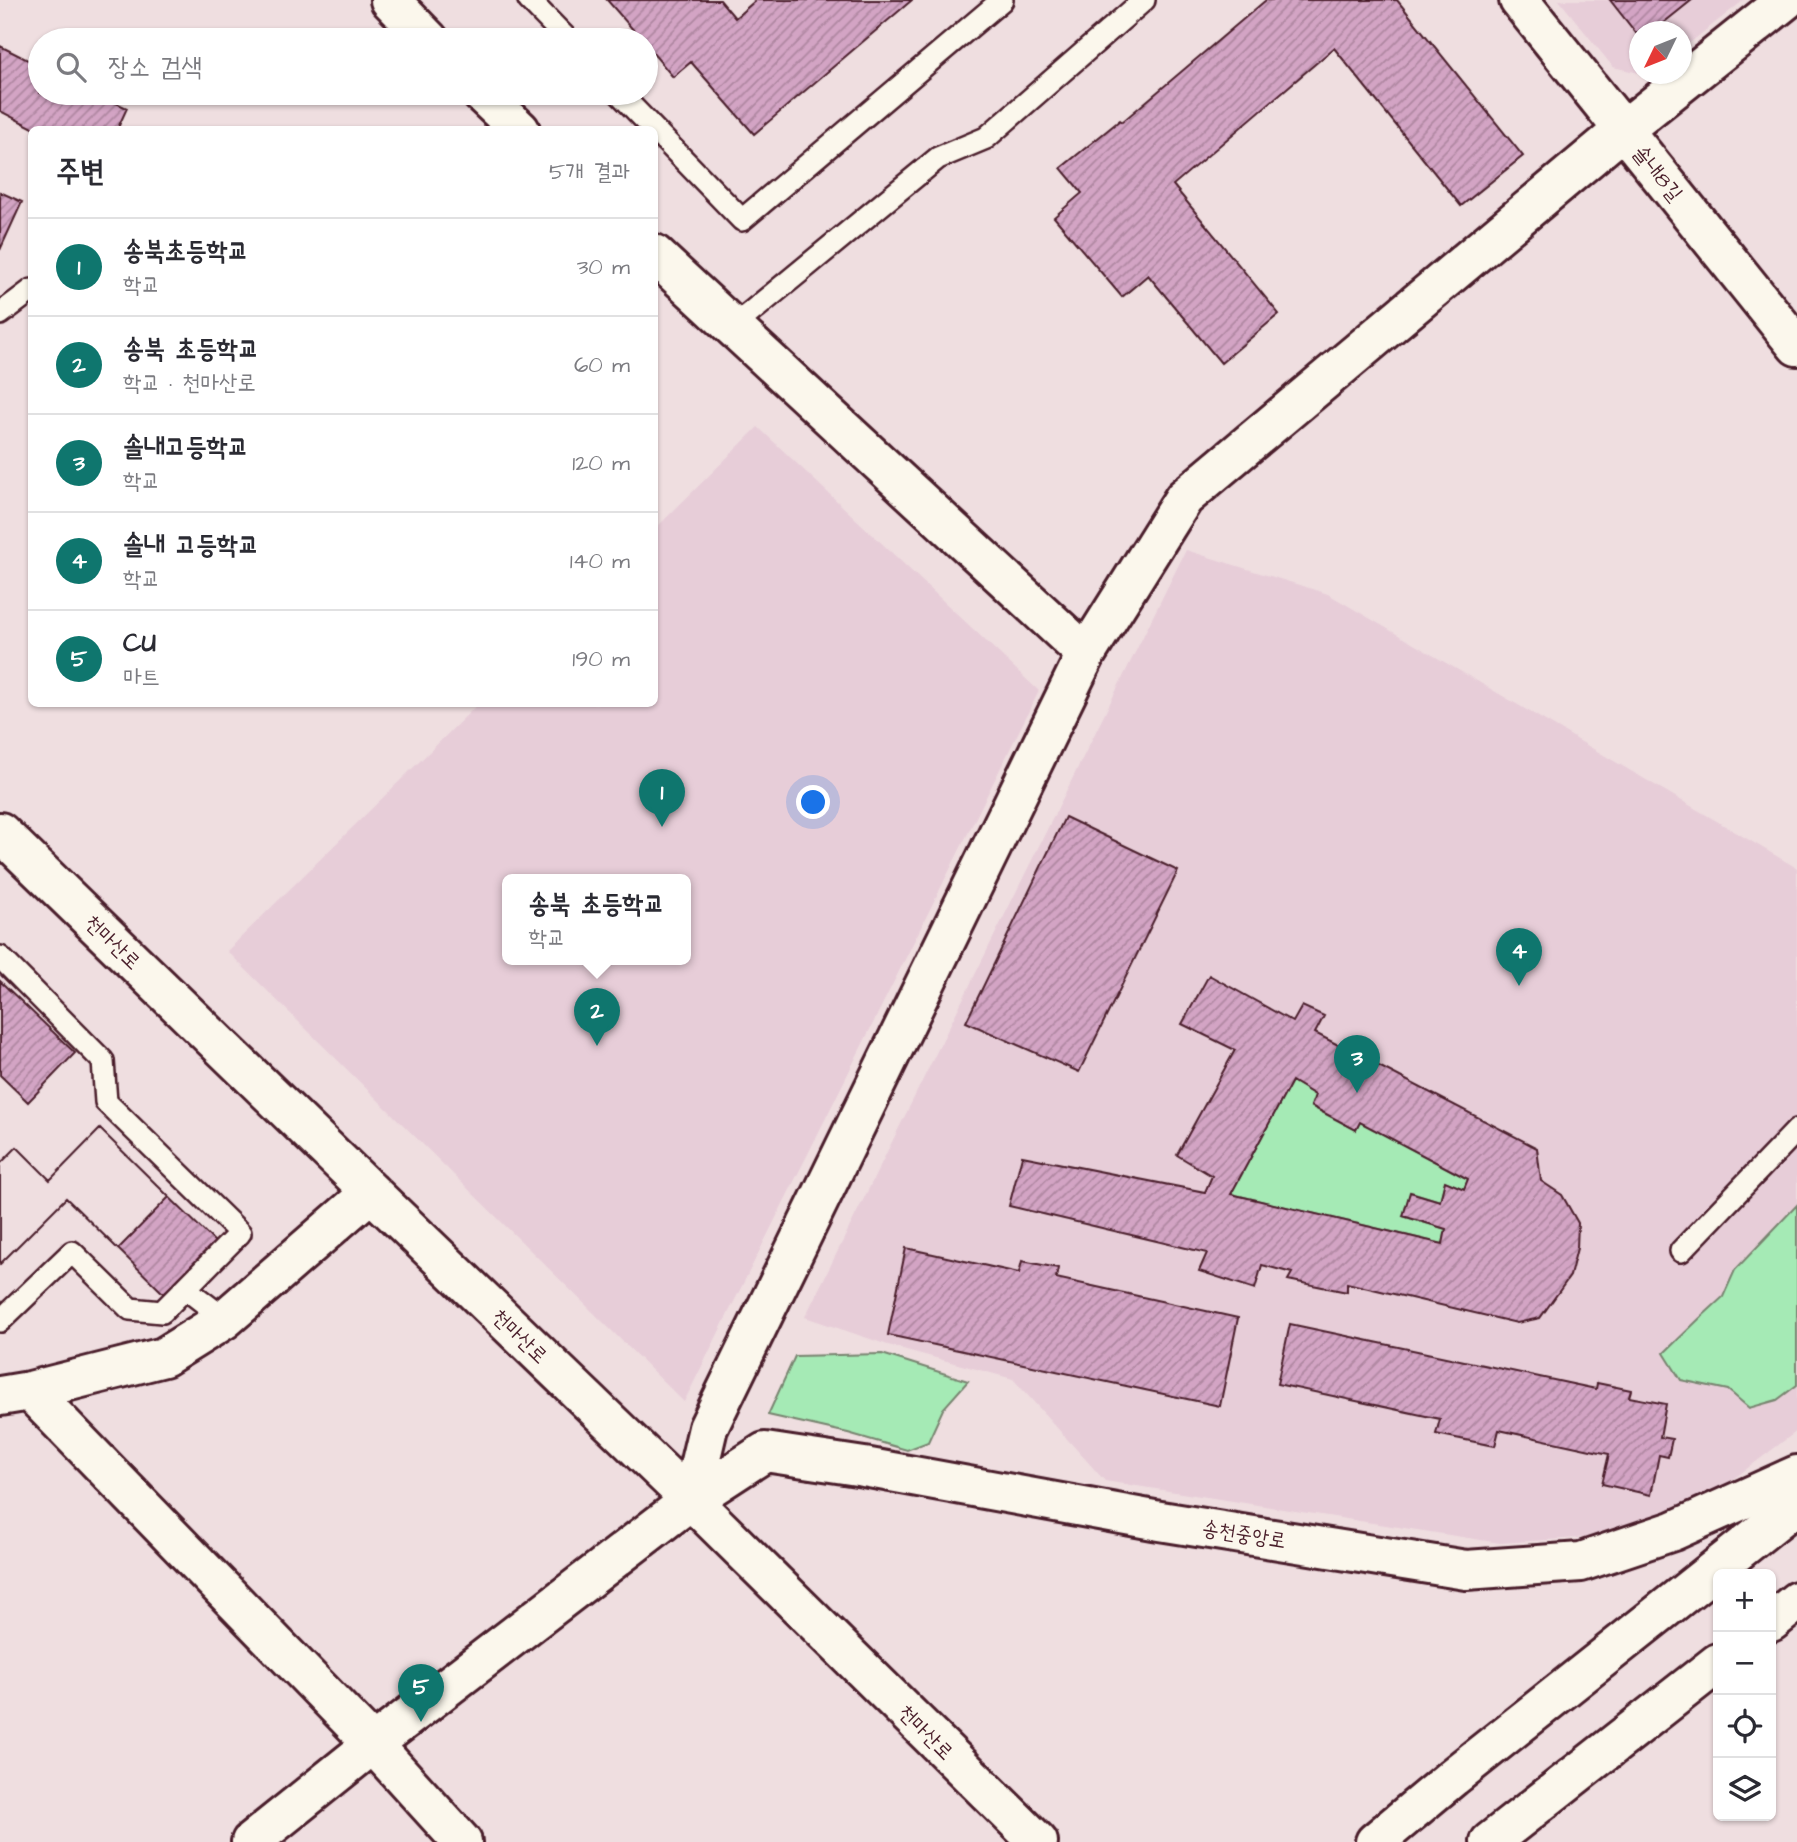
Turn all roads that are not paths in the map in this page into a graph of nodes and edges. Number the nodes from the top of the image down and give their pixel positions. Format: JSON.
{"nodes":[{"id":1,"x":529,"y":0,"type":"edge"},
{"id":2,"x":1002,"y":0,"type":"edge"},
{"id":3,"x":1144,"y":0,"type":"edge"},
{"id":4,"x":1519,"y":0,"type":"edge"},
{"id":5,"x":1786,"y":0,"type":"edge"},
{"id":6,"x":392,"y":1,"type":"edge"},
{"id":7,"x":418,"y":28,"type":"edge"},
{"id":8,"x":556,"y":28,"type":"edge"},
{"id":9,"x":494,"y":105,"type":"edge"},
{"id":10,"x":631,"y":105,"type":"edge"},
{"id":11,"x":516,"y":126,"type":"edge"},
{"id":12,"x":651,"y":126,"type":"edge"},
{"id":13,"x":1623,"y":130,"type":"junction"},
{"id":14,"x":658,"y":133,"type":"edge"},
{"id":15,"x":658,"y":258,"type":"edge"},
{"id":16,"x":28,"y":293,"type":"edge"},
{"id":17,"x":0,"y":314,"type":"edge"},
{"id":18,"x":734,"y":326,"type":"junction"},
{"id":19,"x":1797,"y":346,"type":"edge"},
{"id":20,"x":1086,"y":654,"type":"junction"},
{"id":21,"x":0,"y":832,"type":"edge"},
{"id":22,"x":0,"y":957,"type":"edge"},
{"id":23,"x":1797,"y":1130,"type":"edge"},
{"id":24,"x":370,"y":1192,"type":"junction"},
{"id":25,"x":1681,"y":1251,"type":"dead end"},
{"id":26,"x":186,"y":1289,"type":"junction"},
{"id":27,"x":225,"y":1319,"type":"junction"},
{"id":28,"x":0,"y":1321,"type":"edge"},
{"id":29,"x":15,"y":1394,"type":"edge"},
{"id":30,"x":1797,"y":1475,"type":"edge"},
{"id":31,"x":691,"y":1500,"type":"junction"},
{"id":32,"x":1797,"y":1504,"type":"edge"},
{"id":33,"x":1797,"y":1601,"type":"edge"},
{"id":34,"x":1776,"y":1618,"type":"edge"},
{"id":35,"x":1713,"y":1667,"type":"edge"},
{"id":36,"x":373,"y":1744,"type":"junction"},
{"id":37,"x":251,"y":1842,"type":"edge"},
{"id":38,"x":462,"y":1842,"type":"edge"},
{"id":39,"x":1038,"y":1842,"type":"edge"},
{"id":40,"x":1375,"y":1842,"type":"edge"},
{"id":41,"x":1490,"y":1842,"type":"edge"}],
"edges":[{"from":1,"to":8,"type":"lane"},
{"from":2,"to":14,"type":"lane"},
{"from":3,"to":18,"type":"lane"},
{"from":4,"to":13,"type":"street","name":"솔내8길"},
{"from":5,"to":13,"type":"street"},
{"from":6,"to":7,"type":"street"},
{"from":9,"to":11,"type":"street"},
{"from":10,"to":12,"type":"lane"},
{"from":13,"to":19,"type":"street","name":"솔내8길"},
{"from":13,"to":20,"type":"street"},
{"from":15,"to":18,"type":"street"},
{"from":16,"to":17,"type":"lane"},
{"from":18,"to":20,"type":"street"},
{"from":20,"to":31,"type":"street"},
{"from":21,"to":24,"type":"street","name":"천마산로"},
{"from":22,"to":26,"type":"lane"},
{"from":23,"to":25,"type":"lane"},
{"from":24,"to":27,"type":"street"},
{"from":24,"to":31,"type":"street","name":"천마산로"},
{"from":26,"to":27,"type":"lane"},
{"from":26,"to":28,"type":"lane"},
{"from":27,"to":29,"type":"street"},
{"from":29,"to":36,"type":"street"},
{"from":30,"to":31,"type":"street","name":"송천중앙로"},
{"from":31,"to":36,"type":"street","name":"송천중앙로"},
{"from":31,"to":39,"type":"street","name":"천마산로"},
{"from":32,"to":40,"type":"street"},
{"from":33,"to":34,"type":"street"},
{"from":35,"to":41,"type":"street"},
{"from":36,"to":37,"type":"street","name":"송천중앙로"},
{"from":36,"to":38,"type":"street"}]}
